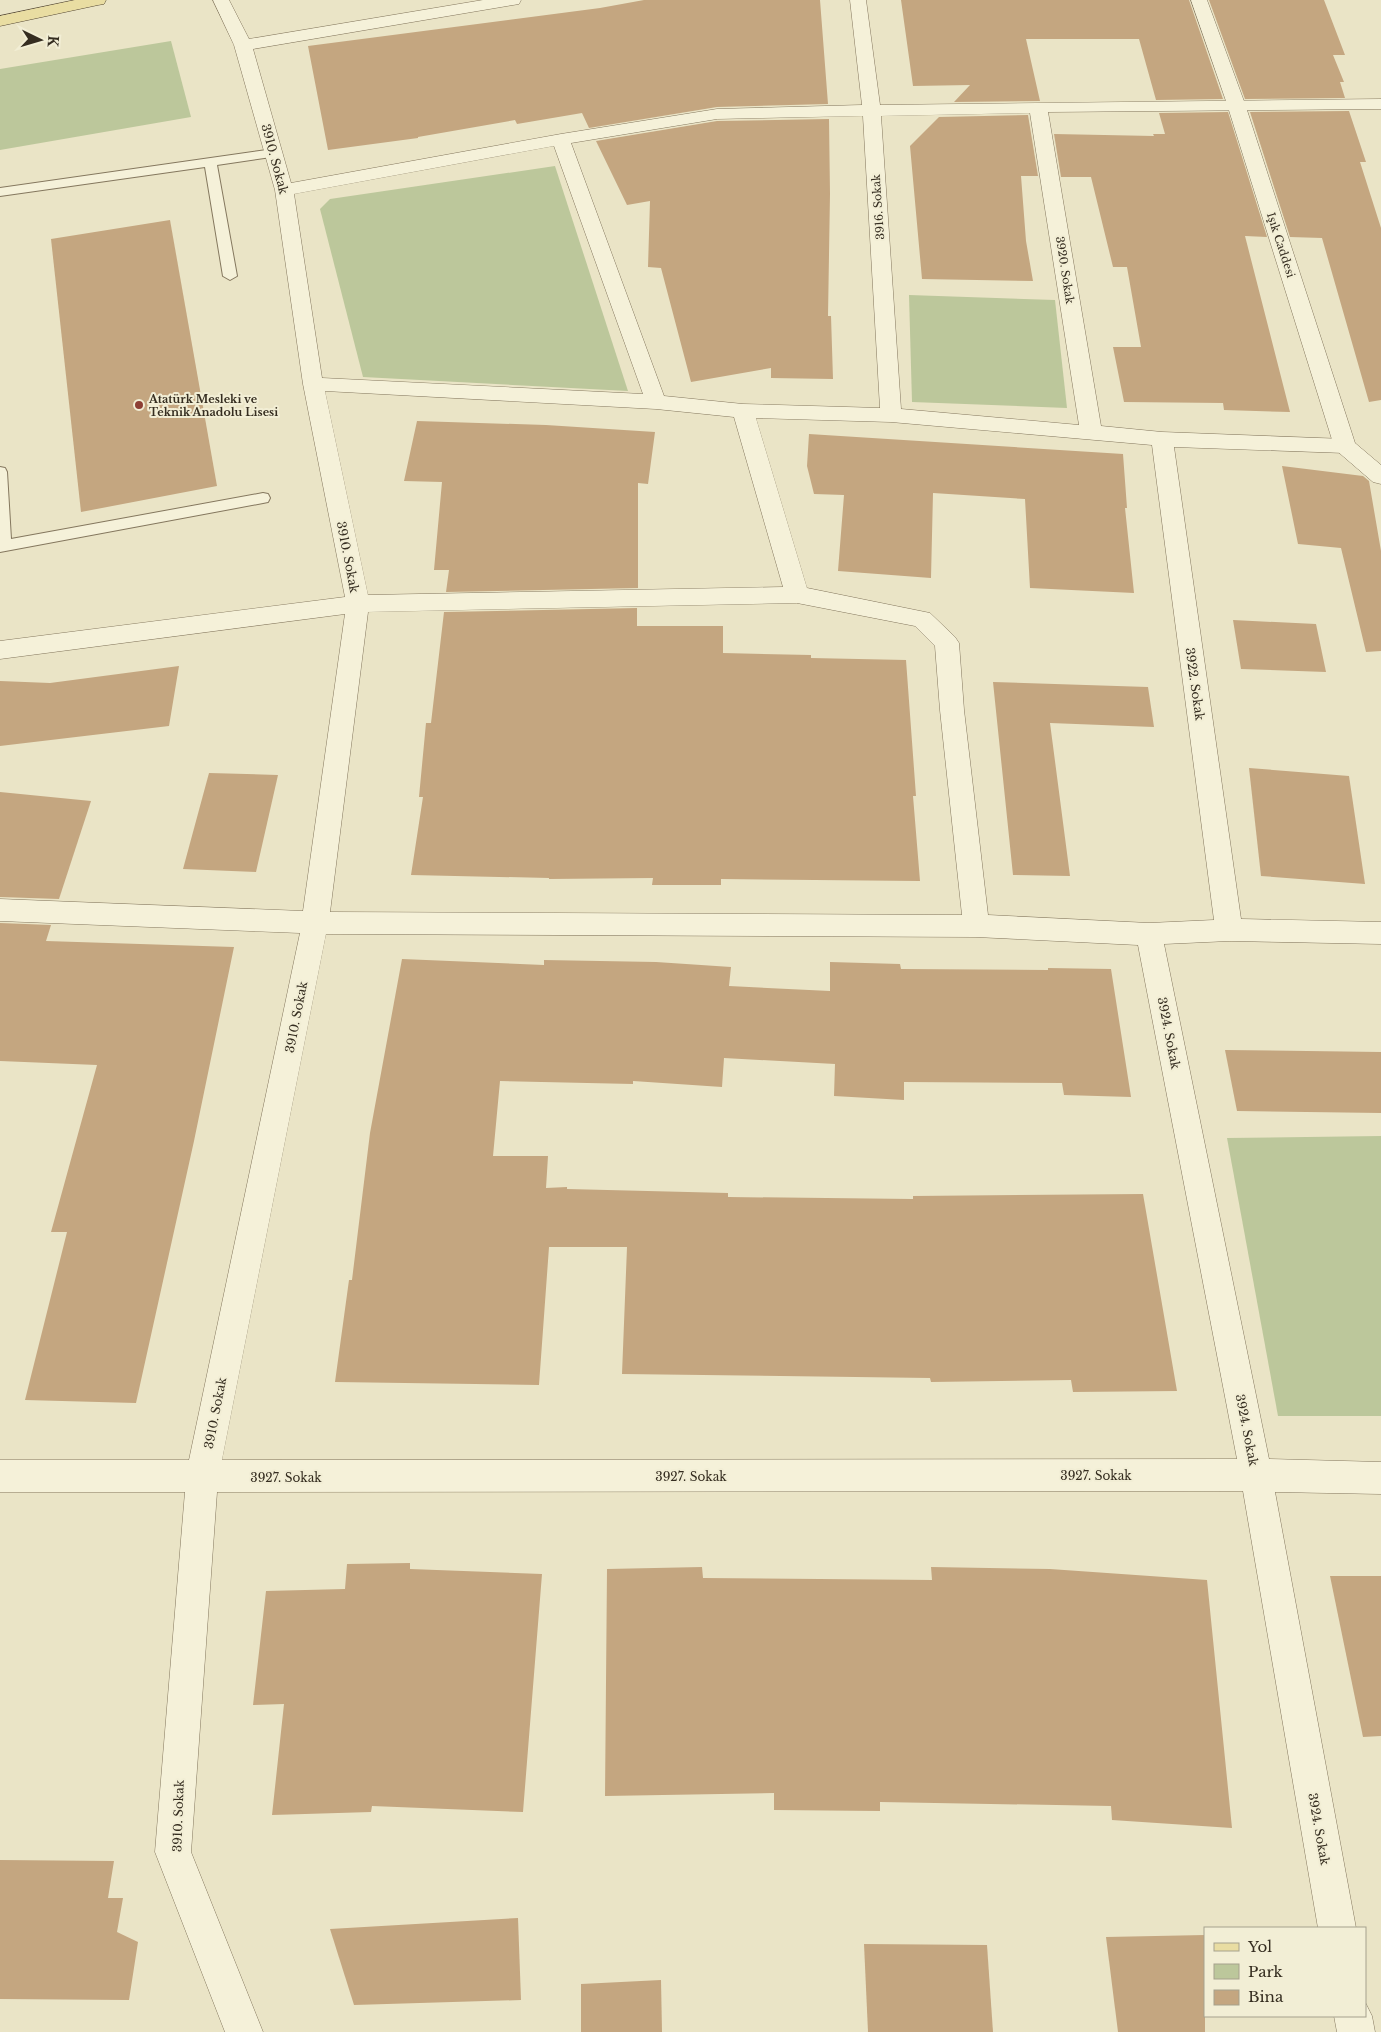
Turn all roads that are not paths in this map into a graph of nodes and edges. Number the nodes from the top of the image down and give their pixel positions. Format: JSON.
{"nodes":[{"id":1,"x":98,"y":0,"type":"edge"},
{"id":2,"x":220,"y":0,"type":"edge"},
{"id":3,"x":513,"y":0,"type":"edge"},
{"id":4,"x":858,"y":0,"type":"edge"},
{"id":5,"x":1199,"y":0,"type":"edge"},
{"id":6,"x":0,"y":21,"type":"edge"},
{"id":7,"x":244,"y":45,"type":"junction"},
{"id":8,"x":1236,"y":104,"type":"junction"},
{"id":9,"x":1381,"y":104,"type":"edge"},
{"id":10,"x":1038,"y":107,"type":"junction"},
{"id":11,"x":872,"y":112,"type":"junction"},
{"id":12,"x":561,"y":139,"type":"junction"},
{"id":13,"x":274,"y":153,"type":"junction"},
{"id":14,"x":210,"y":162,"type":"junction"},
{"id":15,"x":284,"y":190,"type":"junction"},
{"id":16,"x":0,"y":192,"type":"edge"},
{"id":17,"x":230,"y":276,"type":"dead end"},
{"id":18,"x":314,"y":384,"type":"junction"},
{"id":19,"x":656,"y":402,"type":"junction"},
{"id":20,"x":743,"y":411,"type":"junction"},
{"id":21,"x":891,"y":415,"type":"junction"},
{"id":22,"x":1092,"y":432,"type":"junction"},
{"id":23,"x":1162,"y":439,"type":"junction"},
{"id":24,"x":1345,"y":446,"type":"junction"},
{"id":25,"x":0,"y":472,"type":"edge"},
{"id":26,"x":1381,"y":477,"type":"edge"},
{"id":27,"x":263,"y":498,"type":"dead end"},
{"id":28,"x":2,"y":547,"type":"edge"},
{"id":29,"x":797,"y":595,"type":"junction"},
{"id":30,"x":358,"y":604,"type":"junction"},
{"id":31,"x":0,"y":650,"type":"edge"},
{"id":32,"x":0,"y":910,"type":"edge"},
{"id":33,"x":315,"y":923,"type":"junction"},
{"id":34,"x":976,"y":926,"type":"junction"},
{"id":35,"x":1229,"y":930,"type":"junction"},
{"id":36,"x":1381,"y":932,"type":"edge"},
{"id":37,"x":1149,"y":934,"type":"junction"},
{"id":38,"x":1256,"y":1474,"type":"junction"},
{"id":39,"x":0,"y":1476,"type":"edge"},
{"id":40,"x":202,"y":1477,"type":"junction"},
{"id":41,"x":1381,"y":1478,"type":"edge"},
{"id":42,"x":1337,"y":1927,"type":"edge"},
{"id":43,"x":1353,"y":2017,"type":"edge"},
{"id":44,"x":244,"y":2032,"type":"edge"},
{"id":45,"x":1356,"y":2032,"type":"edge"}],
"edges":[{"from":1,"to":6,"type":"main road"},
{"from":2,"to":7,"type":"street","name":"3910. Sokak"},
{"from":3,"to":7,"type":"street"},
{"from":4,"to":11,"type":"street","name":"3916. Sokak"},
{"from":5,"to":8,"type":"street","name":"Işık Caddesi"},
{"from":7,"to":13,"type":"street","name":"3910. Sokak"},
{"from":8,"to":9,"type":"street"},
{"from":8,"to":10,"type":"street"},
{"from":8,"to":24,"type":"street","name":"Işık Caddesi"},
{"from":10,"to":11,"type":"street"},
{"from":10,"to":22,"type":"street","name":"3920. Sokak"},
{"from":11,"to":12,"type":"street"},
{"from":11,"to":21,"type":"street","name":"3916. Sokak"},
{"from":12,"to":15,"type":"street"},
{"from":12,"to":19,"type":"street"},
{"from":13,"to":14,"type":"lane"},
{"from":13,"to":15,"type":"street","name":"3910. Sokak"},
{"from":14,"to":16,"type":"lane"},
{"from":14,"to":17,"type":"lane"},
{"from":15,"to":18,"type":"street","name":"3910. Sokak"},
{"from":18,"to":19,"type":"street"},
{"from":18,"to":30,"type":"street","name":"3910. Sokak"},
{"from":19,"to":20,"type":"street"},
{"from":20,"to":21,"type":"street"},
{"from":20,"to":29,"type":"street"},
{"from":21,"to":22,"type":"street"},
{"from":22,"to":23,"type":"street"},
{"from":23,"to":24,"type":"street"},
{"from":23,"to":35,"type":"street","name":"3922. Sokak"},
{"from":24,"to":26,"type":"street"},
{"from":25,"to":28,"type":"lane"},
{"from":27,"to":28,"type":"lane"},
{"from":29,"to":30,"type":"street"},
{"from":29,"to":34,"type":"street"},
{"from":30,"to":31,"type":"street"},
{"from":30,"to":33,"type":"street","name":"3910. Sokak"},
{"from":32,"to":33,"type":"street"},
{"from":33,"to":34,"type":"street"},
{"from":33,"to":40,"type":"street","name":"3910. Sokak"},
{"from":34,"to":37,"type":"street"},
{"from":35,"to":36,"type":"street"},
{"from":35,"to":37,"type":"street"},
{"from":37,"to":38,"type":"street","name":"3924. Sokak"},
{"from":38,"to":40,"type":"street","name":"3927. Sokak"},
{"from":38,"to":41,"type":"street","name":"3927. Sokak"},
{"from":38,"to":42,"type":"street","name":"3924. Sokak"},
{"from":39,"to":40,"type":"street","name":"3927. Sokak"},
{"from":40,"to":44,"type":"street","name":"3910. Sokak"},
{"from":43,"to":45,"type":"street"}]}
